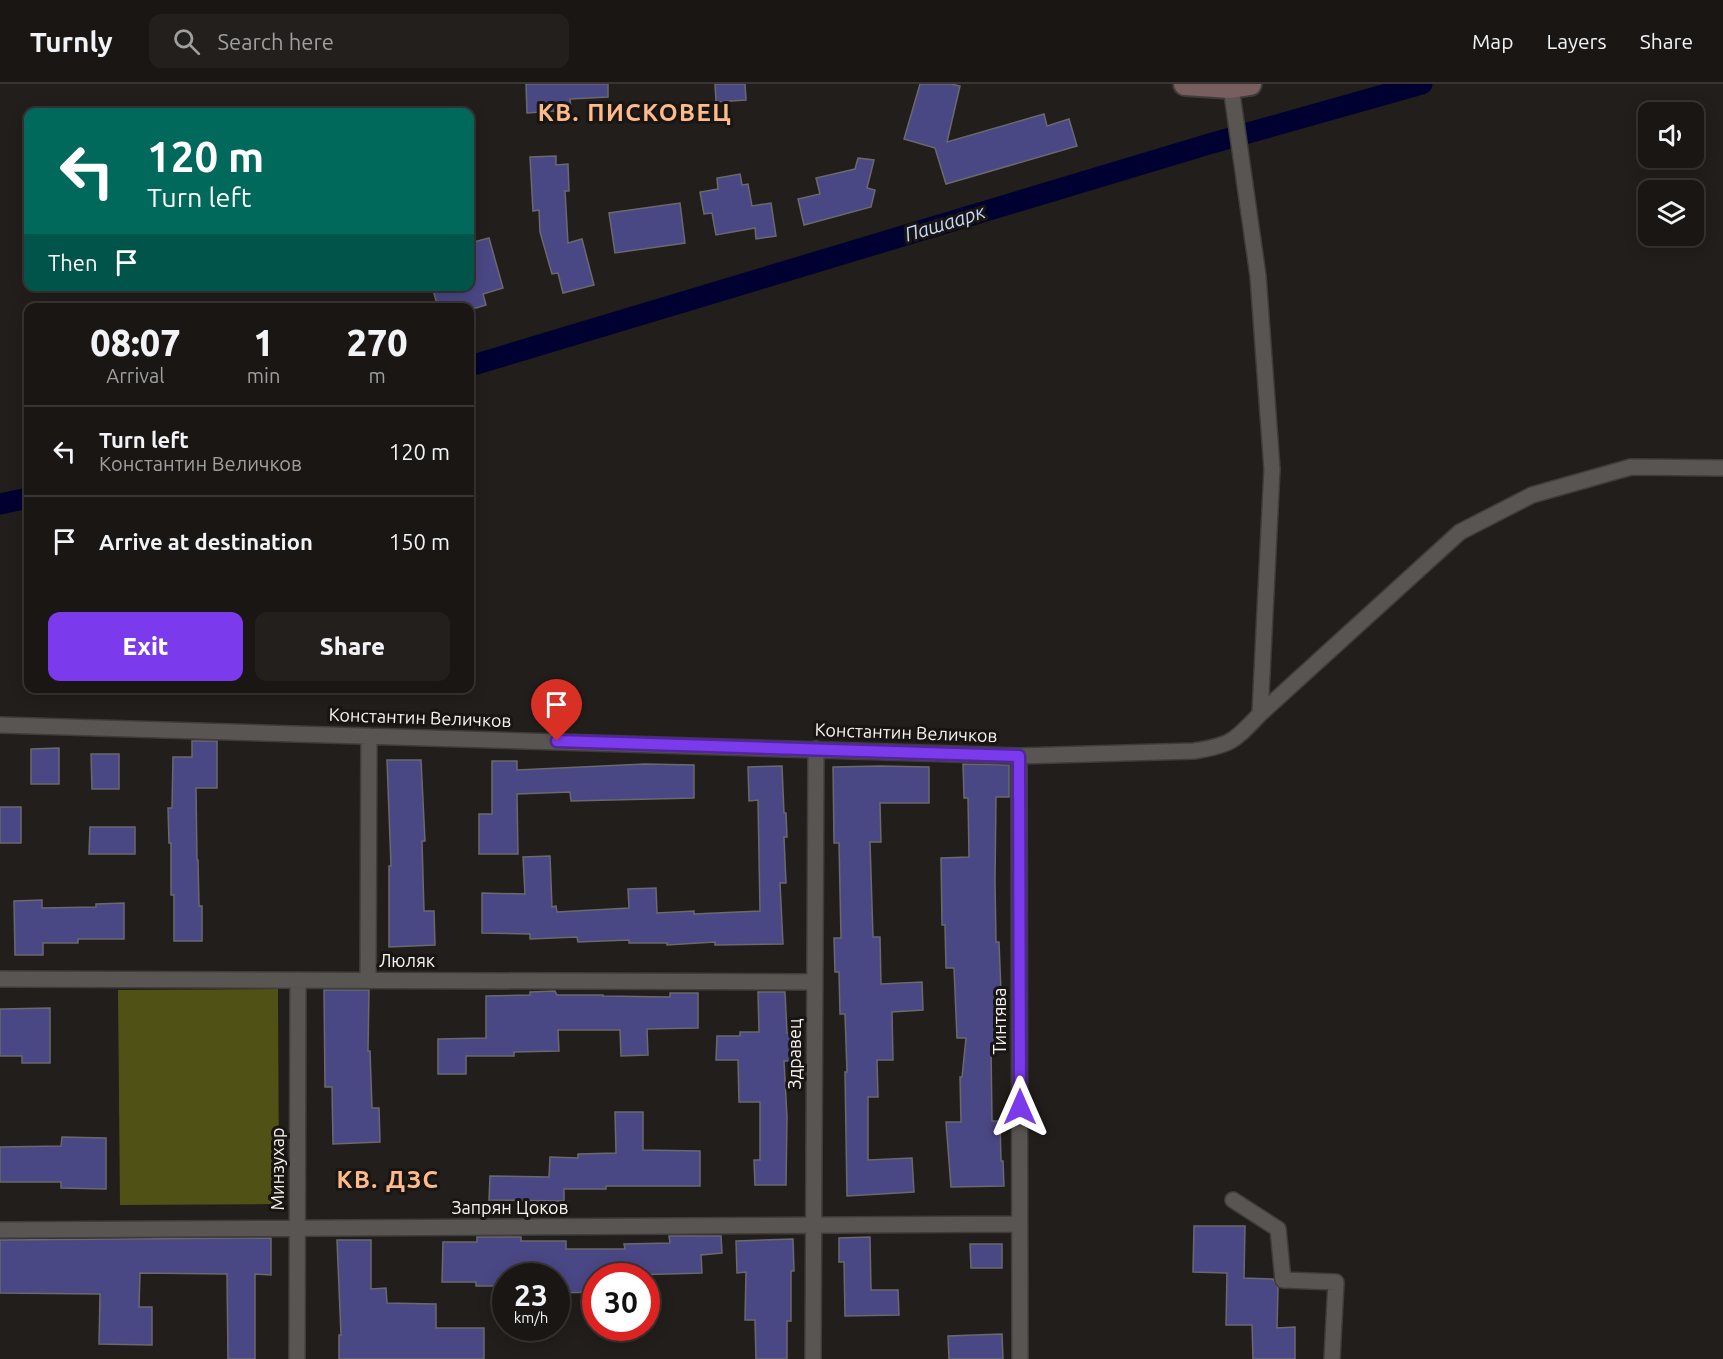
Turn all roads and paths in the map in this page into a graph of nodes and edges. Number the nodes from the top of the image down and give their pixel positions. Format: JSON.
{"nodes":[{"id":1,"x":1185,"y":84,"type":"edge"},
{"id":2,"x":1238,"y":85,"type":"edge"},
{"id":3,"x":1723,"y":468,"type":"edge"},
{"id":4,"x":1260,"y":714,"type":"junction"},
{"id":5,"x":0,"y":724,"type":"edge"},
{"id":6,"x":369,"y":736,"type":"junction"},
{"id":7,"x":816,"y":749,"type":"junction"},
{"id":8,"x":1019,"y":756,"type":"junction"},
{"id":9,"x":0,"y":979,"type":"edge"},
{"id":10,"x":298,"y":980,"type":"junction"},
{"id":11,"x":368,"y":980,"type":"junction"},
{"id":12,"x":815,"y":981,"type":"junction"},
{"id":13,"x":1233,"y":1200,"type":"dead end"},
{"id":14,"x":1020,"y":1224,"type":"junction"},
{"id":15,"x":813,"y":1226,"type":"junction"},
{"id":16,"x":297,"y":1228,"type":"junction"},
{"id":17,"x":0,"y":1230,"type":"edge"},
{"id":18,"x":297,"y":1359,"type":"edge"},
{"id":19,"x":813,"y":1359,"type":"edge"},
{"id":20,"x":1020,"y":1359,"type":"edge"},
{"id":21,"x":1332,"y":1359,"type":"edge"}],
"edges":[{"from":1,"to":2,"type":"street"},
{"from":2,"to":4,"type":"street"},
{"from":3,"to":4,"type":"street","name":"Константин Величков"},
{"from":4,"to":8,"type":"street","name":"Константин Величков"},
{"from":5,"to":6,"type":"street","name":"Константин Величков"},
{"from":6,"to":7,"type":"street","name":"Константин Величков"},
{"from":6,"to":11,"type":"street"},
{"from":7,"to":8,"type":"street","name":"Константин Величков"},
{"from":7,"to":12,"type":"street","name":"Здравец"},
{"from":8,"to":14,"type":"street","name":"Тинтява"},
{"from":9,"to":10,"type":"street","name":"Люляк"},
{"from":10,"to":11,"type":"street","name":"Люляк"},
{"from":10,"to":16,"type":"street","name":"Минзухар"},
{"from":11,"to":12,"type":"street","name":"Люляк"},
{"from":12,"to":15,"type":"street","name":"Здравец"},
{"from":13,"to":21,"type":"street"},
{"from":14,"to":15,"type":"street","name":"Запрян Цоков"},
{"from":14,"to":20,"type":"street","name":"Тинтява"},
{"from":15,"to":16,"type":"street","name":"Запрян Цоков"},
{"from":15,"to":19,"type":"street","name":"Здравец"},
{"from":16,"to":17,"type":"street","name":"Запрян Цоков"},
{"from":16,"to":18,"type":"street","name":"Минзухар"}]}
